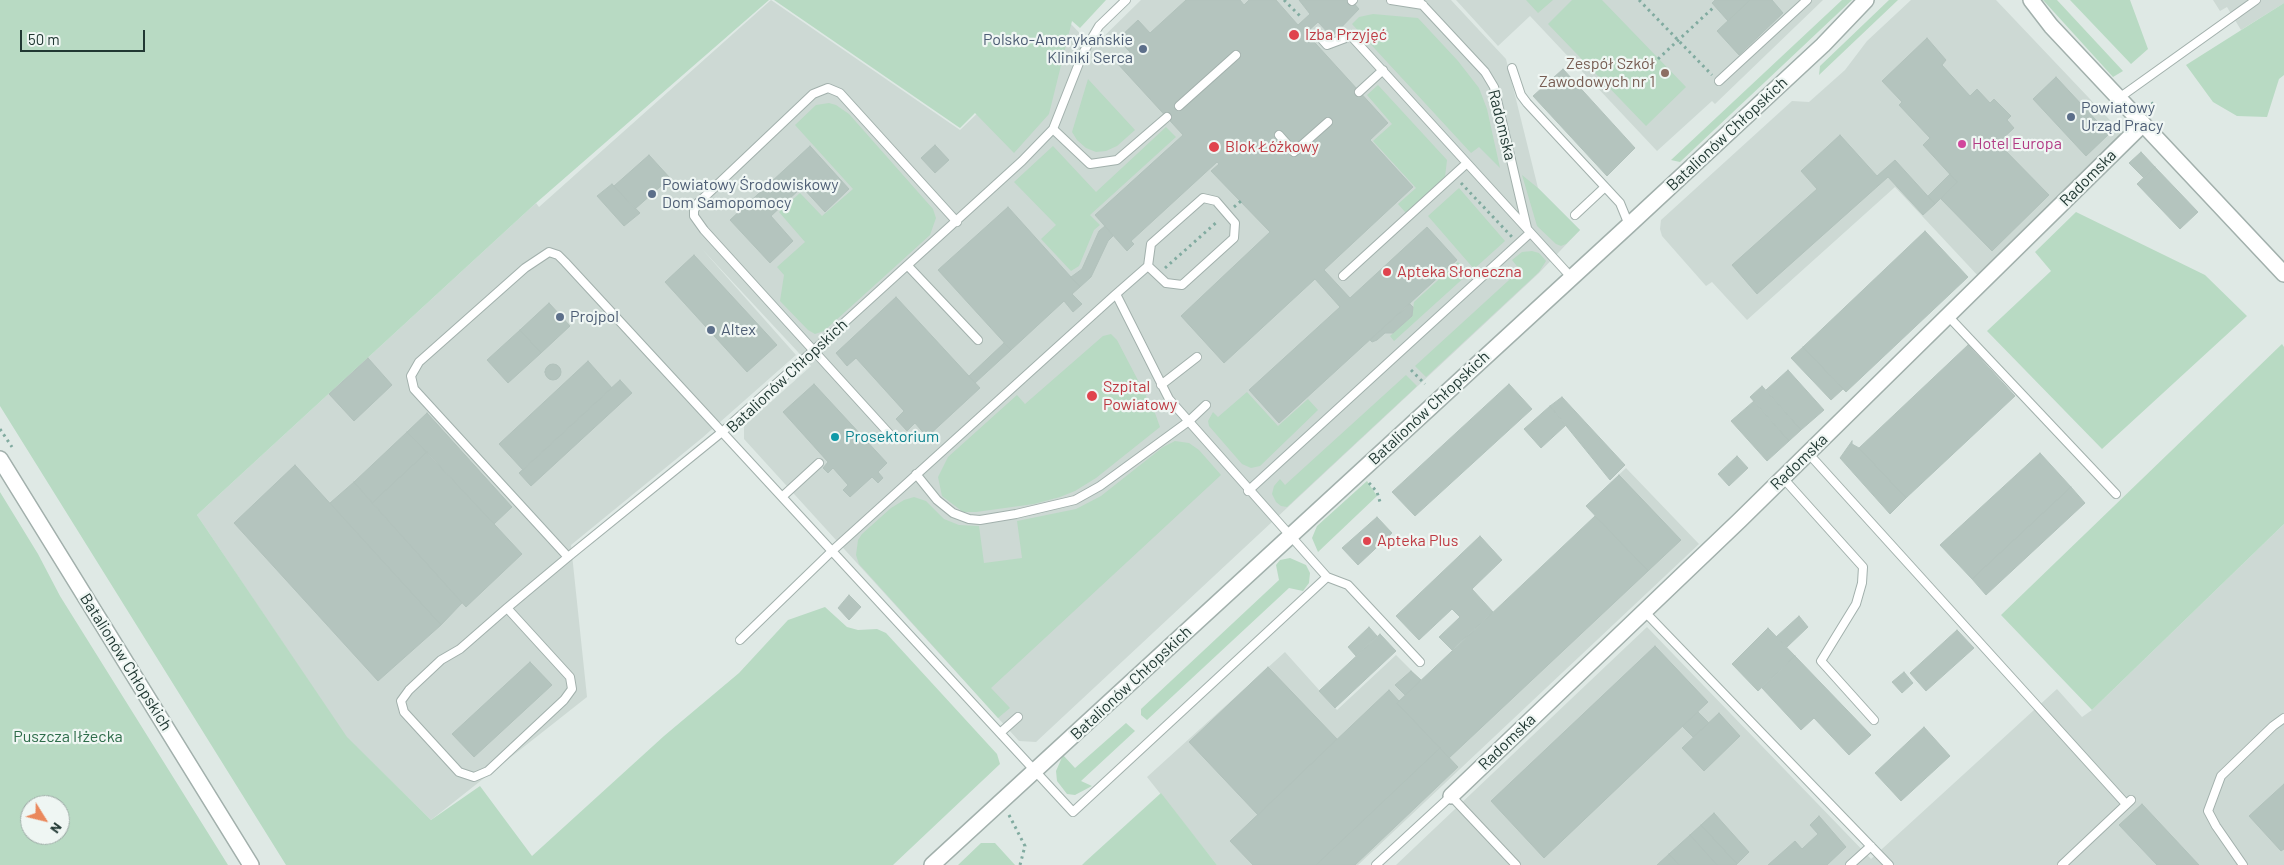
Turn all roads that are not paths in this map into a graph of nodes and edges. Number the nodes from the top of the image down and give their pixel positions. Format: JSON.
{"nodes":[{"id":1,"x":1126,"y":0,"type":"edge"},
{"id":2,"x":1391,"y":0,"type":"edge"},
{"id":3,"x":1807,"y":0,"type":"edge"},
{"id":4,"x":1866,"y":0,"type":"edge"},
{"id":5,"x":1878,"y":0,"type":"edge"},
{"id":6,"x":2020,"y":0,"type":"edge"},
{"id":7,"x":2031,"y":0,"type":"edge"},
{"id":8,"x":2256,"y":0,"type":"edge"},
{"id":9,"x":1421,"y":2,"type":"edge"},
{"id":10,"x":2051,"y":26,"type":"junction"},
{"id":11,"x":1319,"y":36,"type":"dead end"},
{"id":12,"x":1823,"y":45,"type":"junction"},
{"id":13,"x":1236,"y":55,"type":"dead end"},
{"id":14,"x":1512,"y":68,"type":"dead end"},
{"id":15,"x":1383,"y":70,"type":"junction"},
{"id":16,"x":1718,"y":81,"type":"road end"},
{"id":17,"x":1359,"y":92,"type":"dead end"},
{"id":18,"x":2119,"y":98,"type":"junction"},
{"id":19,"x":1178,"y":106,"type":"dead end"},
{"id":20,"x":1166,"y":117,"type":"dead end"},
{"id":21,"x":1328,"y":122,"type":"dead end"},
{"id":22,"x":2143,"y":124,"type":"junction"},
{"id":23,"x":1053,"y":130,"type":"junction"},
{"id":24,"x":1279,"y":135,"type":"dead end"},
{"id":25,"x":1467,"y":163,"type":"junction"},
{"id":26,"x":1605,"y":186,"type":"junction"},
{"id":27,"x":1575,"y":215,"type":"dead end"},
{"id":28,"x":957,"y":222,"type":"junction"},
{"id":29,"x":1629,"y":225,"type":"junction"},
{"id":30,"x":1529,"y":231,"type":"junction"},
{"id":31,"x":908,"y":266,"type":"junction"},
{"id":32,"x":1148,"y":266,"type":"junction"},
{"id":33,"x":2284,"y":274,"type":"edge"},
{"id":34,"x":1343,"y":276,"type":"dead end"},
{"id":35,"x":1571,"y":277,"type":"junction"},
{"id":36,"x":1116,"y":294,"type":"junction"},
{"id":37,"x":1948,"y":316,"type":"junction"},
{"id":38,"x":978,"y":340,"type":"dead end"},
{"id":39,"x":814,"y":350,"type":"junction"},
{"id":40,"x":1197,"y":357,"type":"dead end"},
{"id":41,"x":1161,"y":385,"type":"junction"},
{"id":42,"x":1206,"y":405,"type":"dead end"},
{"id":43,"x":1189,"y":421,"type":"junction"},
{"id":44,"x":722,"y":432,"type":"junction"},
{"id":45,"x":894,"y":439,"type":"dead end"},
{"id":46,"x":1808,"y":454,"type":"junction"},
{"id":47,"x":0,"y":459,"type":"edge"},
{"id":48,"x":819,"y":463,"type":"dead end"},
{"id":49,"x":916,"y":474,"type":"junction"},
{"id":50,"x":1783,"y":478,"type":"junction"},
{"id":51,"x":1248,"y":491,"type":"junction"},
{"id":52,"x":2116,"y":494,"type":"dead end"},
{"id":53,"x":783,"y":496,"type":"junction"},
{"id":54,"x":1290,"y":537,"type":"junction"},
{"id":55,"x":832,"y":551,"type":"junction"},
{"id":56,"x":568,"y":557,"type":"junction"},
{"id":57,"x":1327,"y":577,"type":"junction"},
{"id":58,"x":507,"y":608,"type":"junction"},
{"id":59,"x":1644,"y":611,"type":"junction"},
{"id":60,"x":740,"y":640,"type":"dead end"},
{"id":61,"x":1420,"y":662,"type":"dead end"},
{"id":62,"x":1018,"y":717,"type":"dead end"},
{"id":63,"x":2284,"y":718,"type":"edge"},
{"id":64,"x":1874,"y":720,"type":"dead end"},
{"id":65,"x":1000,"y":733,"type":"junction"},
{"id":66,"x":1035,"y":771,"type":"junction"},
{"id":67,"x":1451,"y":796,"type":"junction"},
{"id":68,"x":1871,"y":846,"type":"junction"},
{"id":69,"x":251,"y":865,"type":"edge"},
{"id":70,"x":932,"y":865,"type":"edge"},
{"id":71,"x":1376,"y":865,"type":"edge"},
{"id":72,"x":1516,"y":865,"type":"edge"},
{"id":73,"x":1850,"y":865,"type":"edge"},
{"id":74,"x":1889,"y":865,"type":"edge"},
{"id":75,"x":2062,"y":865,"type":"edge"},
{"id":76,"x":2243,"y":865,"type":"edge"}],
"edges":[{"from":1,"to":23,"type":"lane","name":"Batalionów Chłopskich"},
{"from":2,"to":9,"type":"lane"},
{"from":3,"to":16,"type":"lane"},
{"from":4,"to":12,"type":"street","name":"Batalionów Chłopskich"},
{"from":5,"to":12,"type":"street","name":"Batalionów Chłopskich"},
{"from":6,"to":10,"type":"street"},
{"from":7,"to":10,"type":"street"},
{"from":8,"to":18,"type":"lane"},
{"from":9,"to":30,"type":"lane","name":"Radomska"},
{"from":10,"to":18,"type":"street"},
{"from":11,"to":15,"type":"lane"},
{"from":12,"to":29,"type":"street","name":"Batalionów Chłopskich"},
{"from":13,"to":19,"type":"lane"},
{"from":14,"to":26,"type":"lane"},
{"from":15,"to":17,"type":"lane"},
{"from":15,"to":25,"type":"lane"},
{"from":18,"to":22,"type":"street"},
{"from":20,"to":23,"type":"lane"},
{"from":21,"to":24,"type":"lane"},
{"from":22,"to":33,"type":"street"},
{"from":22,"to":37,"type":"street","name":"Radomska"},
{"from":23,"to":28,"type":"lane","name":"Batalionów Chłopskich"},
{"from":25,"to":30,"type":"lane"},
{"from":25,"to":34,"type":"lane"},
{"from":26,"to":27,"type":"lane"},
{"from":26,"to":29,"type":"lane"},
{"from":28,"to":31,"type":"lane","name":"Batalionów Chłopskich"},
{"from":28,"to":39,"type":"lane"},
{"from":29,"to":35,"type":"street","name":"Batalionów Chłopskich"},
{"from":30,"to":35,"type":"lane"},
{"from":30,"to":51,"type":"lane"},
{"from":31,"to":38,"type":"lane"},
{"from":31,"to":39,"type":"lane","name":"Batalionów Chłopskich"},
{"from":32,"to":32,"type":"lane"},
{"from":32,"to":36,"type":"lane"},
{"from":35,"to":54,"type":"street","name":"Batalionów Chłopskich"},
{"from":36,"to":41,"type":"lane"},
{"from":36,"to":49,"type":"lane"},
{"from":37,"to":46,"type":"street","name":"Radomska"},
{"from":37,"to":52,"type":"lane"},
{"from":39,"to":44,"type":"lane","name":"Batalionów Chłopskich"},
{"from":39,"to":45,"type":"lane"},
{"from":40,"to":41,"type":"lane"},
{"from":41,"to":43,"type":"lane"},
{"from":42,"to":43,"type":"lane"},
{"from":43,"to":49,"type":"lane"},
{"from":43,"to":51,"type":"lane"},
{"from":44,"to":53,"type":"lane","name":"Batalionów Chłopskich"},
{"from":44,"to":56,"type":"lane"},
{"from":44,"to":56,"type":"lane"},
{"from":46,"to":50,"type":"street","name":"Radomska"},
{"from":46,"to":75,"type":"lane"},
{"from":47,"to":69,"type":"street","name":"Batalionów Chłopskich"},
{"from":48,"to":53,"type":"lane"},
{"from":49,"to":55,"type":"lane"},
{"from":50,"to":59,"type":"street","name":"Radomska"},
{"from":50,"to":64,"type":"lane"},
{"from":51,"to":54,"type":"lane"},
{"from":53,"to":55,"type":"lane","name":"Batalionów Chłopskich"},
{"from":54,"to":57,"type":"lane"},
{"from":54,"to":66,"type":"street","name":"Batalionów Chłopskich"},
{"from":55,"to":60,"type":"lane"},
{"from":55,"to":65,"type":"lane","name":"Batalionów Chłopskich"},
{"from":56,"to":58,"type":"lane"},
{"from":57,"to":61,"type":"lane"},
{"from":57,"to":66,"type":"lane"},
{"from":58,"to":58,"type":"lane"},
{"from":59,"to":67,"type":"street","name":"Radomska"},
{"from":59,"to":68,"type":"lane"},
{"from":62,"to":65,"type":"lane"},
{"from":63,"to":76,"type":"lane"},
{"from":65,"to":66,"type":"lane","name":"Batalionów Chłopskich"},
{"from":66,"to":70,"type":"street","name":"Batalionów Chłopskich"},
{"from":67,"to":71,"type":"lane"},
{"from":67,"to":72,"type":"lane"},
{"from":68,"to":73,"type":"lane"},
{"from":68,"to":74,"type":"lane"}]}
